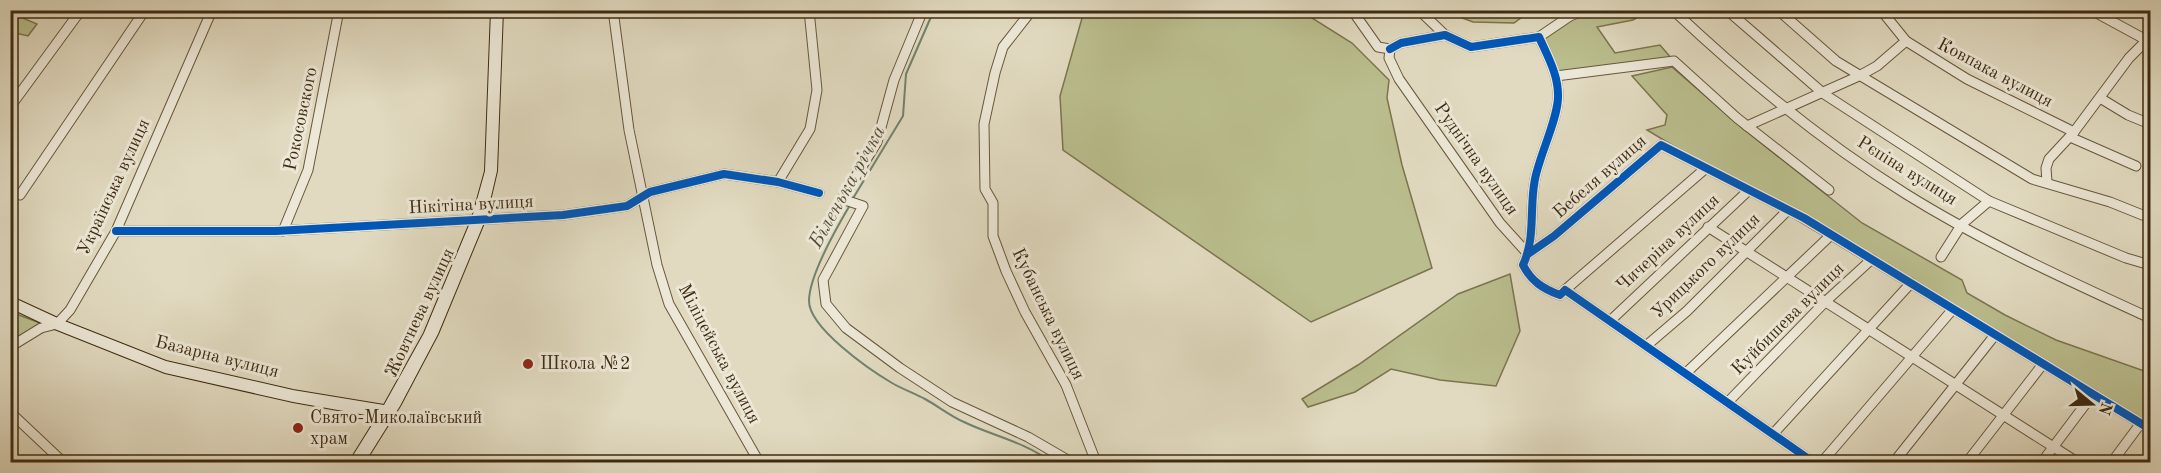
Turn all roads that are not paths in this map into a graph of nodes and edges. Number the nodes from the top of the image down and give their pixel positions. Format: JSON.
{"nodes":[{"id":1,"x":81,"y":10,"type":"edge"},
{"id":2,"x":145,"y":10,"type":"edge"},
{"id":3,"x":212,"y":10,"type":"edge"},
{"id":4,"x":339,"y":10,"type":"edge"},
{"id":5,"x":497,"y":10,"type":"edge"},
{"id":6,"x":613,"y":10,"type":"edge"},
{"id":7,"x":809,"y":10,"type":"edge"},
{"id":8,"x":922,"y":10,"type":"edge"},
{"id":9,"x":1032,"y":10,"type":"edge"},
{"id":10,"x":1352,"y":10,"type":"edge"},
{"id":11,"x":1419,"y":10,"type":"edge"},
{"id":12,"x":1585,"y":10,"type":"edge"},
{"id":13,"x":1673,"y":10,"type":"edge"},
{"id":14,"x":1727,"y":10,"type":"edge"},
{"id":15,"x":1778,"y":10,"type":"edge"},
{"id":16,"x":1881,"y":10,"type":"edge"},
{"id":17,"x":2091,"y":10,"type":"edge"},
{"id":18,"x":1445,"y":35,"type":"junction"},
{"id":19,"x":1539,"y":37,"type":"junction"},
{"id":20,"x":1906,"y":41,"type":"junction"},
{"id":21,"x":2149,"y":41,"type":"edge"},
{"id":22,"x":1390,"y":49,"type":"junction"},
{"id":23,"x":1556,"y":76,"type":"junction"},
{"id":24,"x":1859,"y":76,"type":"junction"},
{"id":25,"x":1824,"y":94,"type":"junction"},
{"id":26,"x":2100,"y":98,"type":"junction"},
{"id":27,"x":10,"y":107,"type":"edge"},
{"id":28,"x":1784,"y":109,"type":"junction"},
{"id":29,"x":2151,"y":124,"type":"edge"},
{"id":30,"x":1747,"y":126,"type":"junction"},
{"id":31,"x":2072,"y":135,"type":"junction"},
{"id":32,"x":2136,"y":166,"type":"dead end"},
{"id":33,"x":1706,"y":168,"type":"junction"},
{"id":34,"x":778,"y":182,"type":"junction"},
{"id":35,"x":2047,"y":182,"type":"junction"},
{"id":36,"x":1749,"y":190,"type":"junction"},
{"id":37,"x":1829,"y":190,"type":"dead end"},
{"id":38,"x":819,"y":193,"type":"dead end"},
{"id":39,"x":20,"y":195,"type":"dead end"},
{"id":40,"x":642,"y":197,"type":"junction"},
{"id":41,"x":1989,"y":201,"type":"junction"},
{"id":42,"x":1788,"y":210,"type":"junction"},
{"id":43,"x":479,"y":218,"type":"junction"},
{"id":44,"x":2151,"y":218,"type":"edge"},
{"id":45,"x":1962,"y":224,"type":"junction"},
{"id":46,"x":1708,"y":227,"type":"junction"},
{"id":47,"x":116,"y":231,"type":"junction"},
{"id":48,"x":283,"y":231,"type":"junction"},
{"id":49,"x":1831,"y":235,"type":"junction"},
{"id":50,"x":1745,"y":252,"type":"junction"},
{"id":51,"x":1528,"y":254,"type":"junction"},
{"id":52,"x":1941,"y":257,"type":"dead end"},
{"id":53,"x":1872,"y":260,"type":"junction"},
{"id":54,"x":2151,"y":265,"type":"edge"},
{"id":55,"x":1785,"y":278,"type":"junction"},
{"id":56,"x":1911,"y":283,"type":"junction"},
{"id":57,"x":1565,"y":290,"type":"junction"},
{"id":58,"x":10,"y":301,"type":"edge"},
{"id":59,"x":1825,"y":302,"type":"junction"},
{"id":60,"x":1953,"y":309,"type":"junction"},
{"id":61,"x":2151,"y":318,"type":"edge"},
{"id":62,"x":1610,"y":321,"type":"junction"},
{"id":63,"x":57,"y":324,"type":"junction"},
{"id":64,"x":1868,"y":329,"type":"junction"},
{"id":65,"x":1995,"y":334,"type":"junction"},
{"id":66,"x":1646,"y":346,"type":"junction"},
{"id":67,"x":10,"y":347,"type":"edge"},
{"id":68,"x":1911,"y":358,"type":"junction"},
{"id":69,"x":2043,"y":364,"type":"junction"},
{"id":70,"x":1686,"y":373,"type":"junction"},
{"id":71,"x":1956,"y":386,"type":"junction"},
{"id":72,"x":2093,"y":394,"type":"junction"},
{"id":73,"x":1728,"y":402,"type":"junction"},
{"id":74,"x":10,"y":412,"type":"edge"},
{"id":75,"x":388,"y":412,"type":"junction"},
{"id":76,"x":2004,"y":415,"type":"junction"},
{"id":77,"x":2146,"y":426,"type":"edge"},
{"id":78,"x":1773,"y":434,"type":"junction"},
{"id":79,"x":2054,"y":448,"type":"junction"},
{"id":80,"x":63,"y":462,"type":"edge"},
{"id":81,"x":357,"y":462,"type":"edge"},
{"id":82,"x":759,"y":462,"type":"edge"},
{"id":83,"x":1071,"y":462,"type":"edge"},
{"id":84,"x":1096,"y":462,"type":"edge"},
{"id":85,"x":1813,"y":462,"type":"edge"},
{"id":86,"x":1822,"y":462,"type":"edge"},
{"id":87,"x":1894,"y":462,"type":"edge"},
{"id":88,"x":1966,"y":462,"type":"edge"},
{"id":89,"x":2042,"y":462,"type":"edge"},
{"id":90,"x":2077,"y":462,"type":"edge"},
{"id":91,"x":2112,"y":462,"type":"edge"}],
"edges":[{"from":1,"to":27,"type":"street"},
{"from":2,"to":39,"type":"street"},
{"from":3,"to":47,"type":"street","name":"Українська вулиця"},
{"from":4,"to":48,"type":"street","name":"Рокосовского"},
{"from":5,"to":43,"type":"main road","name":"Жовтнева вулиця"},
{"from":6,"to":40,"type":"street","name":"Міліцейська вулиця"},
{"from":7,"to":34,"type":"street"},
{"from":8,"to":83,"type":"street"},
{"from":9,"to":84,"type":"street","name":"Кубанська вулиця"},
{"from":10,"to":22,"type":"street"},
{"from":11,"to":18,"type":"street"},
{"from":12,"to":19,"type":"street"},
{"from":13,"to":28,"type":"street","name":"Рєпіна вулиця"},
{"from":14,"to":25,"type":"street","name":"Рєпіна вулиця"},
{"from":15,"to":24,"type":"street"},
{"from":16,"to":20,"type":"street","name":"Ковпака вулиця"},
{"from":17,"to":21,"type":"street"},
{"from":18,"to":19,"type":"street"},
{"from":18,"to":22,"type":"street"},
{"from":19,"to":23,"type":"street","name":"Руднічна вулиця"},
{"from":20,"to":24,"type":"street"},
{"from":20,"to":31,"type":"street","name":"Ковпака вулиця"},
{"from":21,"to":26,"type":"street"},
{"from":22,"to":51,"type":"street","name":"Руднічна вулиця"},
{"from":23,"to":30,"type":"street"},
{"from":23,"to":51,"type":"street","name":"Руднічна вулиця"},
{"from":24,"to":25,"type":"street"},
{"from":24,"to":35,"type":"street"},
{"from":25,"to":28,"type":"street"},
{"from":25,"to":41,"type":"street","name":"Рєпіна вулиця"},
{"from":26,"to":29,"type":"street"},
{"from":26,"to":31,"type":"street"},
{"from":28,"to":30,"type":"street"},
{"from":28,"to":45,"type":"street","name":"Рєпіна вулиця"},
{"from":30,"to":37,"type":"street"},
{"from":31,"to":32,"type":"street","name":"Ковпака вулиця"},
{"from":31,"to":35,"type":"street"},
{"from":33,"to":36,"type":"street"},
{"from":33,"to":51,"type":"street","name":"Бебеля вулиця"},
{"from":33,"to":57,"type":"street"},
{"from":34,"to":38,"type":"street","name":"Нікітіна вулиця"},
{"from":34,"to":40,"type":"street","name":"Нікітіна вулиця"},
{"from":35,"to":44,"type":"street"},
{"from":36,"to":42,"type":"street"},
{"from":36,"to":46,"type":"street","name":"Чичеріна вулиця"},
{"from":40,"to":43,"type":"street","name":"Нікітіна вулиця"},
{"from":40,"to":82,"type":"street","name":"Міліцейська вулиця"},
{"from":41,"to":45,"type":"street"},
{"from":41,"to":54,"type":"street","name":"Рєпіна вулиця"},
{"from":42,"to":49,"type":"street"},
{"from":42,"to":50,"type":"street","name":"Урицького вулиця"},
{"from":43,"to":48,"type":"street","name":"Нікітіна вулиця"},
{"from":43,"to":75,"type":"main road","name":"Жовтнева вулиця"},
{"from":45,"to":52,"type":"street"},
{"from":45,"to":61,"type":"street","name":"Рєпіна вулиця"},
{"from":46,"to":50,"type":"street"},
{"from":46,"to":62,"type":"street","name":"Чичеріна вулиця"},
{"from":47,"to":48,"type":"street","name":"Нікітіна вулиця"},
{"from":47,"to":63,"type":"street","name":"Українська вулиця"},
{"from":49,"to":53,"type":"street"},
{"from":49,"to":55,"type":"street"},
{"from":50,"to":55,"type":"street"},
{"from":50,"to":66,"type":"street","name":"Урицького вулиця"},
{"from":51,"to":57,"type":"street"},
{"from":53,"to":56,"type":"street"},
{"from":53,"to":59,"type":"street","name":"Куйбишева вулиця"},
{"from":55,"to":59,"type":"street"},
{"from":55,"to":70,"type":"street"},
{"from":56,"to":60,"type":"street"},
{"from":56,"to":64,"type":"street"},
{"from":57,"to":62,"type":"street"},
{"from":58,"to":63,"type":"main road","name":"Базарна вулиця"},
{"from":59,"to":64,"type":"street"},
{"from":59,"to":73,"type":"street","name":"Куйбишева вулиця"},
{"from":60,"to":65,"type":"street"},
{"from":60,"to":68,"type":"street"},
{"from":62,"to":66,"type":"street"},
{"from":63,"to":67,"type":"street","name":"Українська вулиця"},
{"from":63,"to":75,"type":"main road","name":"Базарна вулиця"},
{"from":64,"to":68,"type":"street"},
{"from":64,"to":78,"type":"street"},
{"from":65,"to":69,"type":"street"},
{"from":65,"to":71,"type":"street"},
{"from":66,"to":70,"type":"street"},
{"from":68,"to":71,"type":"street"},
{"from":68,"to":86,"type":"street"},
{"from":69,"to":72,"type":"street"},
{"from":69,"to":76,"type":"street"},
{"from":70,"to":73,"type":"street"},
{"from":71,"to":76,"type":"street"},
{"from":71,"to":87,"type":"street"},
{"from":72,"to":77,"type":"street"},
{"from":72,"to":79,"type":"street"},
{"from":73,"to":78,"type":"street"},
{"from":74,"to":80,"type":"street"},
{"from":75,"to":81,"type":"main road","name":"Жовтнева вулиця"},
{"from":76,"to":79,"type":"street"},
{"from":76,"to":88,"type":"street"},
{"from":77,"to":91,"type":"street"},
{"from":78,"to":85,"type":"street"},
{"from":79,"to":89,"type":"street"},
{"from":79,"to":90,"type":"street"}]}
